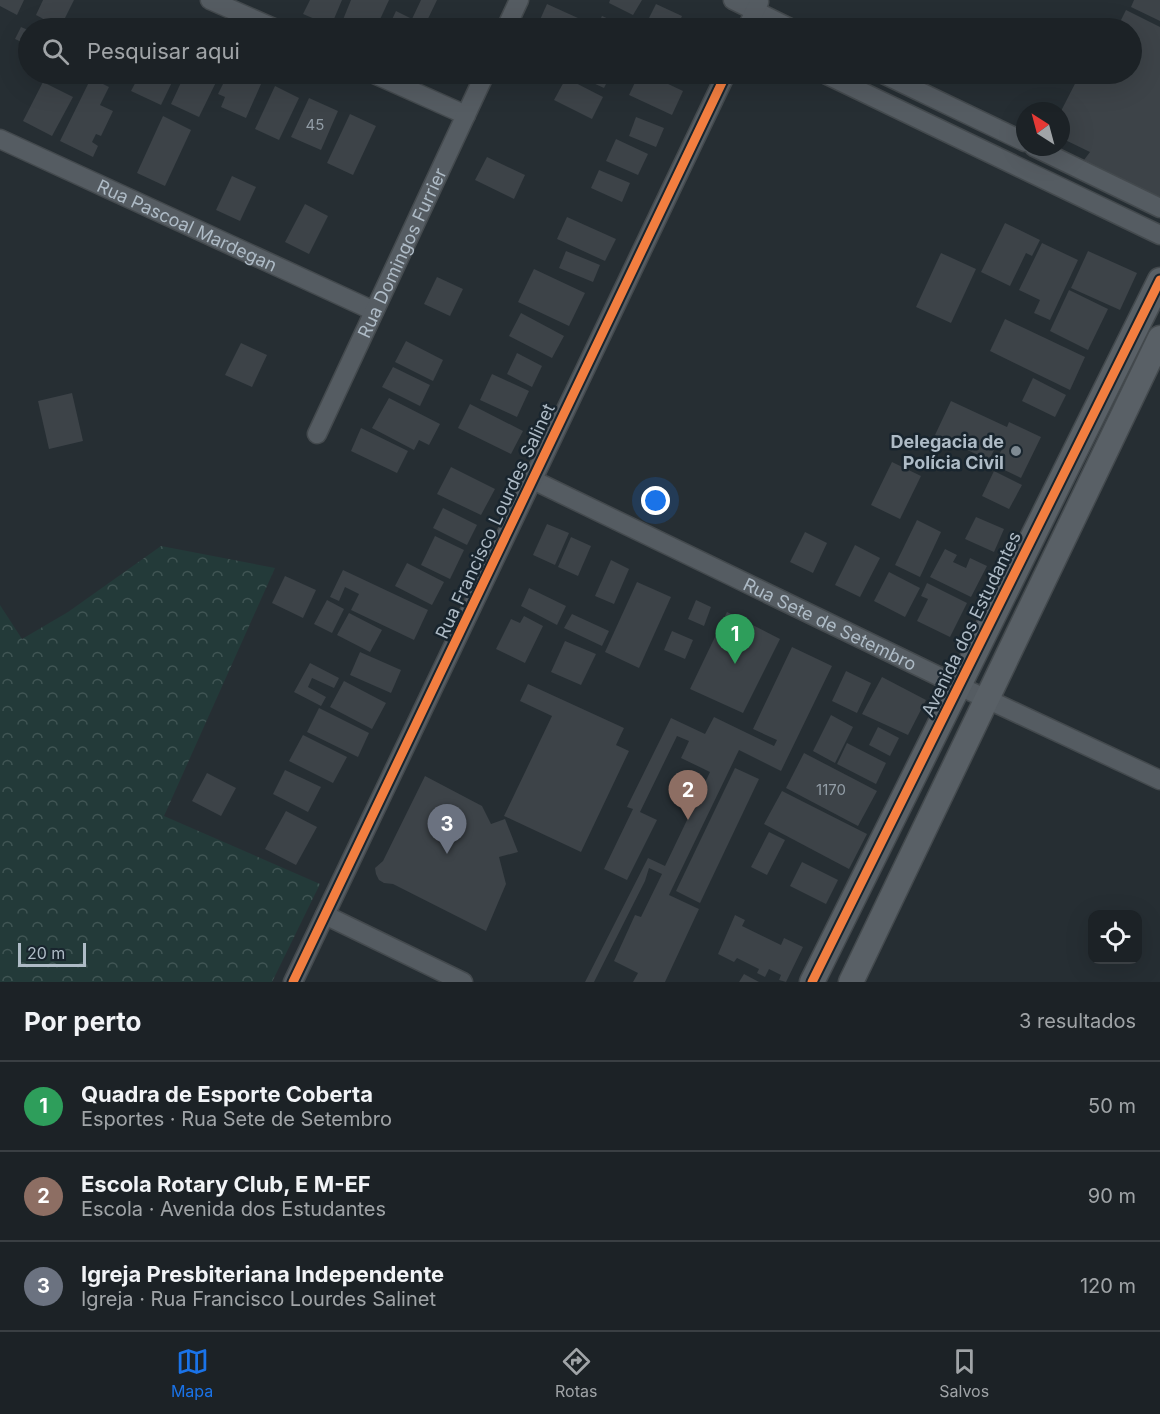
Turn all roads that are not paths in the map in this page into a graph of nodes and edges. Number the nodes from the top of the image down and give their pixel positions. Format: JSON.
{"nodes":[{"id":1,"x":210,"y":0,"type":"edge"},
{"id":2,"x":519,"y":0,"type":"edge"},
{"id":3,"x":733,"y":0,"type":"edge"},
{"id":4,"x":758,"y":5,"type":"edge"},
{"id":5,"x":251,"y":18,"type":"edge"},
{"id":6,"x":511,"y":18,"type":"edge"},
{"id":7,"x":776,"y":18,"type":"edge"},
{"id":8,"x":396,"y":84,"type":"edge"},
{"id":9,"x":480,"y":84,"type":"edge"},
{"id":10,"x":721,"y":84,"type":"edge"},
{"id":11,"x":846,"y":84,"type":"edge"},
{"id":12,"x":904,"y":84,"type":"edge"},
{"id":13,"x":466,"y":115,"type":"junction"},
{"id":14,"x":1016,"y":138,"type":"edge"},
{"id":15,"x":0,"y":139,"type":"edge"},
{"id":16,"x":1053,"y":156,"type":"edge"},
{"id":17,"x":1160,"y":208,"type":"edge"},
{"id":18,"x":1160,"y":235,"type":"edge"},
{"id":19,"x":1160,"y":280,"type":"edge"},
{"id":20,"x":375,"y":311,"type":"junction"},
{"id":21,"x":1160,"y":338,"type":"edge"},
{"id":22,"x":1103,"y":394,"type":"junction"},
{"id":23,"x":1128,"y":405,"type":"junction"},
{"id":24,"x":317,"y":434,"type":"dead end"},
{"id":25,"x":533,"y":480,"type":"junction"},
{"id":26,"x":1039,"y":522,"type":"junction"},
{"id":27,"x":1066,"y":536,"type":"junction"},
{"id":28,"x":959,"y":686,"type":"junction"},
{"id":29,"x":988,"y":700,"type":"junction"},
{"id":30,"x":1160,"y":780,"type":"edge"},
{"id":31,"x":890,"y":825,"type":"junction"},
{"id":32,"x":920,"y":840,"type":"junction"},
{"id":33,"x":325,"y":915,"type":"junction"},
{"id":34,"x":825,"y":956,"type":"junction"},
{"id":35,"x":854,"y":976,"type":"edge"},
{"id":36,"x":293,"y":982,"type":"edge"},
{"id":37,"x":464,"y":982,"type":"edge"},
{"id":38,"x":812,"y":982,"type":"edge"}],
"edges":[{"from":1,"to":5,"type":"street"},
{"from":2,"to":6,"type":"street"},
{"from":3,"to":4,"type":"street"},
{"from":4,"to":7,"type":"street"},
{"from":8,"to":13,"type":"street"},
{"from":9,"to":13,"type":"street","name":"Rua Domingos Furrier"},
{"from":10,"to":25,"type":"street","name":"Rua Francisco Lourdes Salinet"},
{"from":11,"to":18,"type":"street"},
{"from":12,"to":14,"type":"street"},
{"from":13,"to":20,"type":"street","name":"Rua Domingos Furrier"},
{"from":15,"to":20,"type":"street","name":"Rua Pascoal Mardegan"},
{"from":16,"to":17,"type":"street"},
{"from":19,"to":22,"type":"street","name":"Avenida dos Estudantes"},
{"from":20,"to":24,"type":"street","name":"Rua Domingos Furrier"},
{"from":21,"to":23,"type":"street"},
{"from":22,"to":23,"type":"street"},
{"from":22,"to":26,"type":"street","name":"Avenida dos Estudantes"},
{"from":23,"to":27,"type":"street"},
{"from":25,"to":28,"type":"street","name":"Rua Sete de Setembro"},
{"from":25,"to":33,"type":"street","name":"Rua Francisco Lourdes Salinet"},
{"from":26,"to":27,"type":"street"},
{"from":26,"to":28,"type":"street","name":"Avenida dos Estudantes"},
{"from":27,"to":29,"type":"street"},
{"from":28,"to":29,"type":"street","name":"Rua Sete de Setembro"},
{"from":28,"to":31,"type":"street","name":"Avenida dos Estudantes"},
{"from":29,"to":30,"type":"street","name":"Rua Sete de Setembro"},
{"from":29,"to":32,"type":"street"},
{"from":31,"to":32,"type":"street"},
{"from":31,"to":34,"type":"street","name":"Avenida dos Estudantes"},
{"from":32,"to":35,"type":"street"},
{"from":33,"to":36,"type":"street","name":"Rua Francisco Lourdes Salinet"},
{"from":33,"to":37,"type":"street"},
{"from":34,"to":35,"type":"street"},
{"from":34,"to":38,"type":"street","name":"Avenida dos Estudantes"}]}
